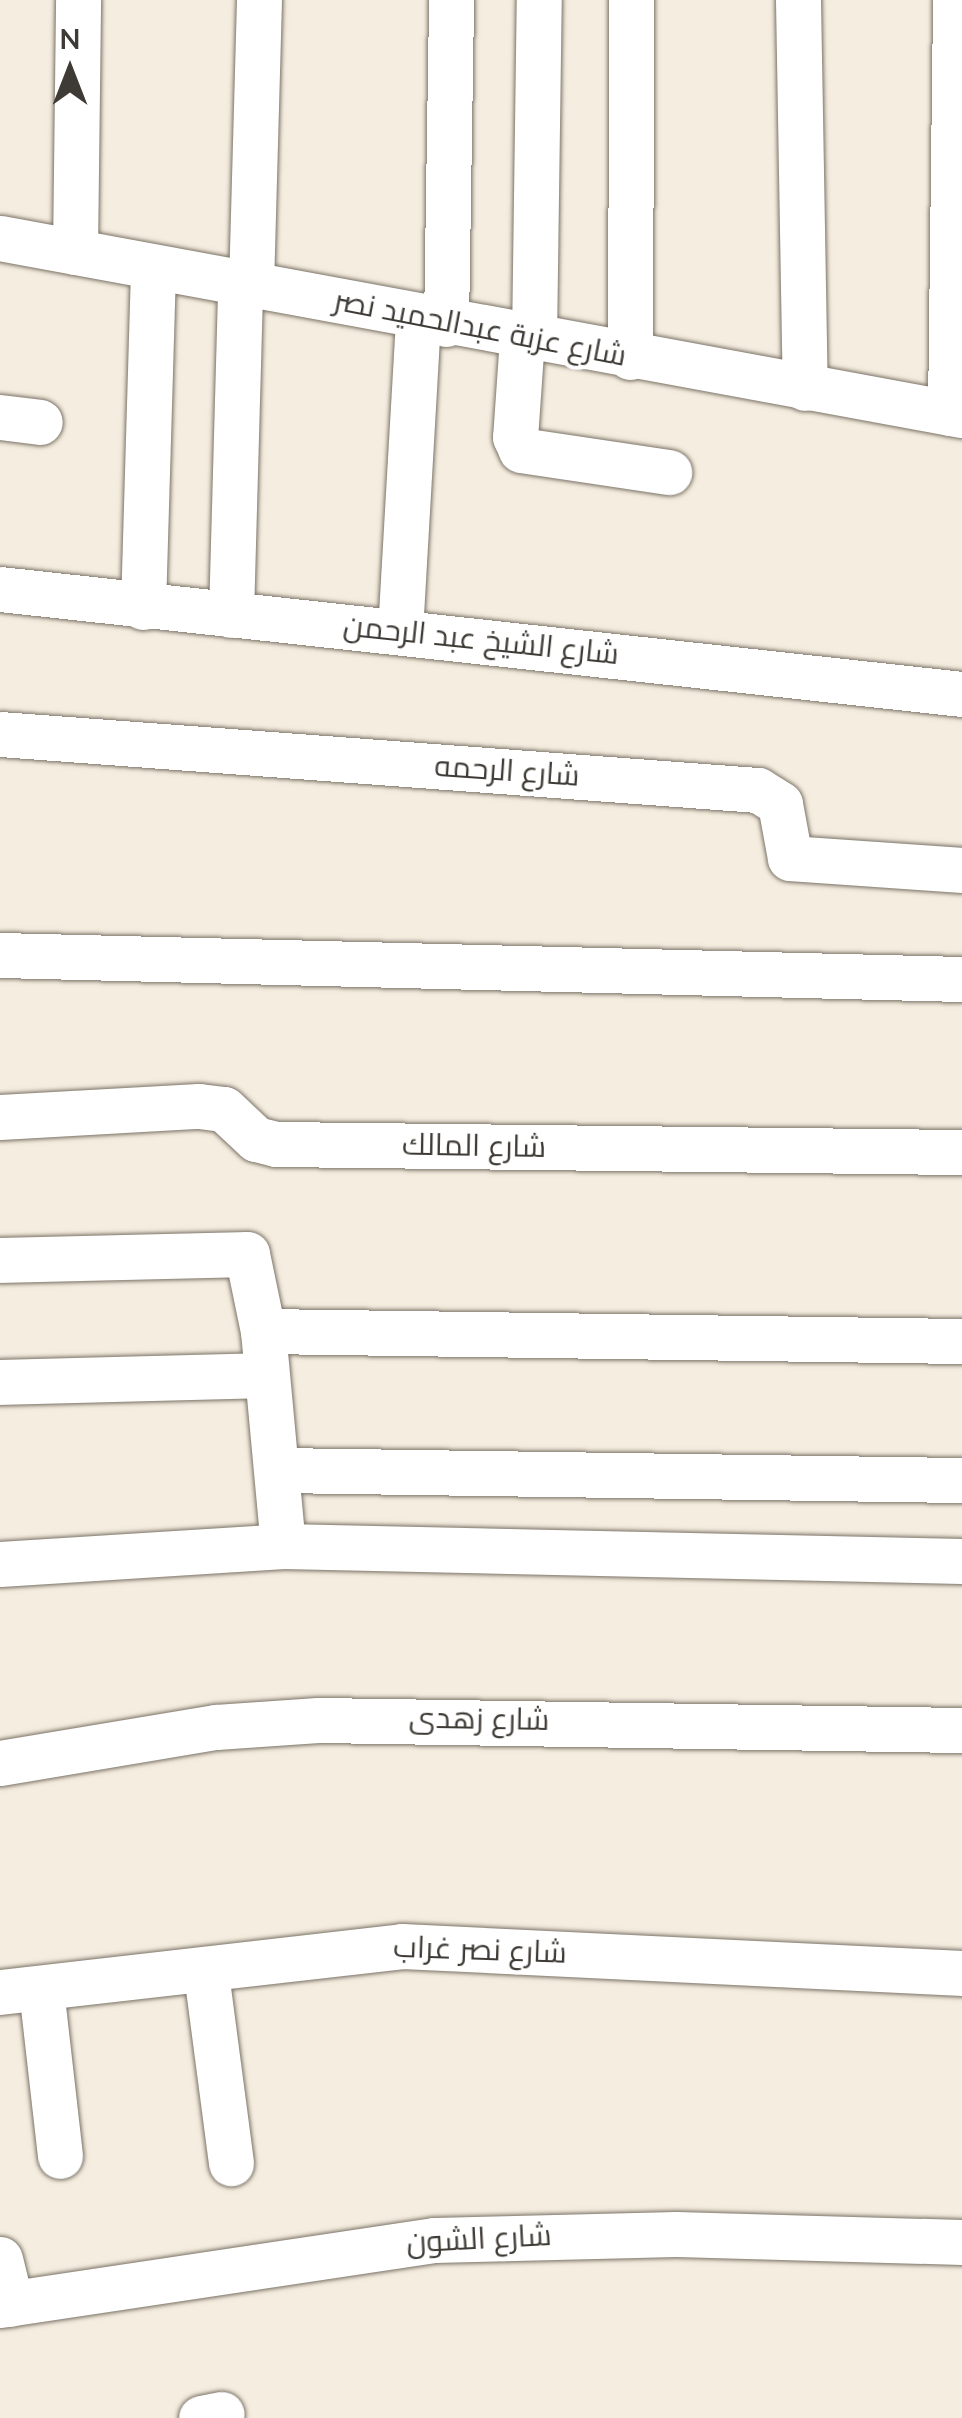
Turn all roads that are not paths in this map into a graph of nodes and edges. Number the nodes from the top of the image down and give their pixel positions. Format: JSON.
{"nodes":[{"id":1,"x":78,"y":0,"type":"edge"},
{"id":2,"x":259,"y":0,"type":"edge"},
{"id":3,"x":451,"y":0,"type":"edge"},
{"id":4,"x":539,"y":0,"type":"edge"},
{"id":5,"x":631,"y":0,"type":"edge"},
{"id":6,"x":798,"y":0,"type":"edge"},
{"id":7,"x":955,"y":0,"type":"edge"},
{"id":8,"x":0,"y":238,"type":"edge"},
{"id":9,"x":74,"y":252,"type":"junction"},
{"id":10,"x":153,"y":268,"type":"junction"},
{"id":11,"x":245,"y":285,"type":"junction"},
{"id":12,"x":432,"y":321,"type":"junction"},
{"id":13,"x":528,"y":339,"type":"junction"},
{"id":14,"x":630,"y":357,"type":"junction"},
{"id":15,"x":805,"y":388,"type":"junction"},
{"id":16,"x":956,"y":414,"type":"edge"},
{"id":17,"x":669,"y":472,"type":"dead end"},
{"id":18,"x":0,"y":589,"type":"edge"},
{"id":19,"x":143,"y":606,"type":"junction"},
{"id":20,"x":231,"y":616,"type":"junction"},
{"id":21,"x":400,"y":632,"type":"junction"},
{"id":22,"x":962,"y":694,"type":"edge"},
{"id":23,"x":0,"y":734,"type":"edge"},
{"id":24,"x":962,"y":870,"type":"edge"},
{"id":25,"x":0,"y":956,"type":"edge"},
{"id":26,"x":962,"y":979,"type":"edge"},
{"id":27,"x":0,"y":1117,"type":"edge"},
{"id":28,"x":962,"y":1152,"type":"edge"},
{"id":29,"x":0,"y":1260,"type":"edge"},
{"id":30,"x":962,"y":1341,"type":"edge"},
{"id":31,"x":264,"y":1353,"type":"junction"},
{"id":32,"x":0,"y":1382,"type":"edge"},
{"id":33,"x":278,"y":1470,"type":"junction"},
{"id":34,"x":962,"y":1480,"type":"edge"},
{"id":35,"x":283,"y":1546,"type":"junction"},
{"id":36,"x":962,"y":1560,"type":"edge"},
{"id":37,"x":0,"y":1564,"type":"edge"},
{"id":38,"x":962,"y":1730,"type":"edge"},
{"id":39,"x":0,"y":1763,"type":"edge"},
{"id":40,"x":962,"y":1973,"type":"edge"},
{"id":41,"x":206,"y":1974,"type":"junction"},
{"id":42,"x":20,"y":1990,"type":"edge"},
{"id":43,"x":60,"y":2156,"type":"dead end"},
{"id":44,"x":231,"y":2163,"type":"dead end"},
{"id":45,"x":962,"y":2242,"type":"edge"},
{"id":46,"x":0,"y":2259,"type":"edge"},
{"id":47,"x":6,"y":2305,"type":"edge"}],
"edges":[{"from":1,"to":9,"type":"street"},
{"from":2,"to":11,"type":"street"},
{"from":3,"to":12,"type":"street"},
{"from":4,"to":13,"type":"street"},
{"from":5,"to":14,"type":"street"},
{"from":6,"to":15,"type":"street"},
{"from":7,"to":16,"type":"street"},
{"from":8,"to":9,"type":"street","name":"شارع عزبة عبدالحميد نصر"},
{"from":9,"to":10,"type":"street","name":"شارع عزبة عبدالحميد نصر"},
{"from":10,"to":11,"type":"street","name":"شارع عزبة عبدالحميد نصر"},
{"from":10,"to":19,"type":"street"},
{"from":11,"to":12,"type":"street","name":"شارع عزبة عبدالحميد نصر"},
{"from":11,"to":20,"type":"street"},
{"from":12,"to":13,"type":"street","name":"شارع عزبة عبدالحميد نصر"},
{"from":12,"to":21,"type":"street"},
{"from":13,"to":14,"type":"street","name":"شارع عزبة عبدالحميد نصر"},
{"from":13,"to":17,"type":"street"},
{"from":14,"to":15,"type":"street","name":"شارع عزبة عبدالحميد نصر"},
{"from":15,"to":16,"type":"street","name":"شارع عزبة عبدالحميد نصر"},
{"from":18,"to":19,"type":"street","name":"شارع الشيخ عبد الرحمن"},
{"from":19,"to":20,"type":"street","name":"شارع الشيخ عبد الرحمن"},
{"from":20,"to":21,"type":"street","name":"شارع الشيخ عبد الرحمن"},
{"from":21,"to":22,"type":"street","name":"شارع الشيخ عبد الرحمن"},
{"from":23,"to":24,"type":"street","name":"شارع الرحمه"},
{"from":25,"to":26,"type":"street"},
{"from":27,"to":28,"type":"street","name":"شارع المالك"},
{"from":29,"to":31,"type":"street"},
{"from":30,"to":31,"type":"street"},
{"from":31,"to":32,"type":"street"},
{"from":31,"to":33,"type":"street"},
{"from":33,"to":34,"type":"street"},
{"from":33,"to":35,"type":"street"},
{"from":35,"to":36,"type":"street"},
{"from":35,"to":37,"type":"street"},
{"from":38,"to":39,"type":"street","name":"شارع زهدى"},
{"from":40,"to":41,"type":"street","name":"شارع نصر غراب"},
{"from":41,"to":42,"type":"street","name":"شارع نصر غراب"},
{"from":41,"to":44,"type":"street"},
{"from":42,"to":43,"type":"street"},
{"from":45,"to":47,"type":"street","name":"شارع الشون"},
{"from":46,"to":47,"type":"street"}]}
